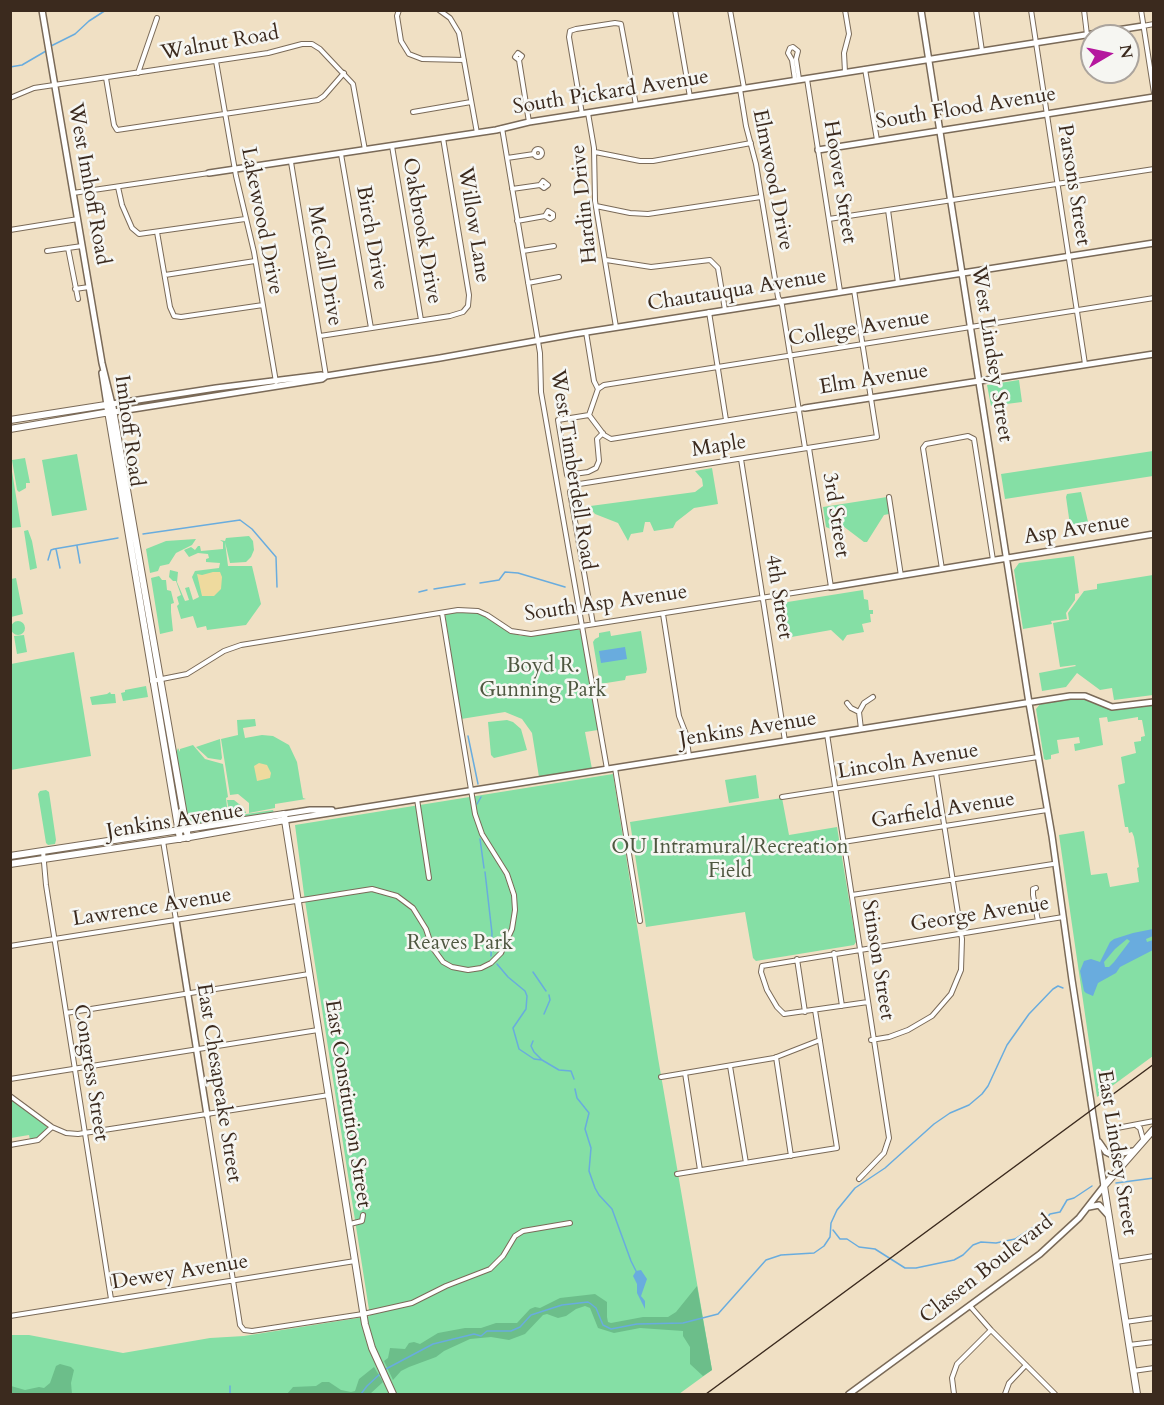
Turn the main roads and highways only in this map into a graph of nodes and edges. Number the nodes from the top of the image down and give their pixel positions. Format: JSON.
{"nodes":[{"id":1,"x":110,"y":409,"type":"junction"},
{"id":2,"x":10,"y":420,"type":"edge"},
{"id":3,"x":10,"y":429,"type":"edge"},
{"id":4,"x":285,"y":817,"type":"junction"},
{"id":5,"x":187,"y":829,"type":"junction"},
{"id":6,"x":178,"y":831,"type":"junction"},
{"id":7,"x":188,"y":838,"type":"junction"},
{"id":8,"x":180,"y":839,"type":"junction"},
{"id":9,"x":118,"y":840,"type":"junction"},
{"id":10,"x":88,"y":845,"type":"junction"},
{"id":11,"x":120,"y":848,"type":"junction"},
{"id":12,"x":89,"y":853,"type":"junction"},
{"id":13,"x":10,"y":856,"type":"edge"},
{"id":14,"x":10,"y":864,"type":"edge"},
{"id":15,"x":1154,"y":1129,"type":"edge"},
{"id":16,"x":1104,"y":1186,"type":"joint"},
{"id":17,"x":393,"y":1395,"type":"edge"},
{"id":18,"x":1137,"y":1395,"type":"edge"}],
"edges":[{"from":1,"to":2,"type":"main road","name":"Chautauqua Avenue"},
{"from":1,"to":3,"type":"main road","name":"Chautauqua Avenue"},
{"from":1,"to":5,"type":"main road","name":"Imhoff Road"},
{"from":1,"to":6,"type":"main road","name":"Imhoff Road"},
{"from":4,"to":5,"type":"main road","name":"Jenkins Avenue"},
{"from":4,"to":7,"type":"main road","name":"Jenkins Avenue"},
{"from":4,"to":17,"type":"main road","name":"East Constitution Street"},
{"from":5,"to":6,"type":"main road","name":"Jenkins Avenue"},
{"from":5,"to":7,"type":"main road","name":"Imhoff Road"},
{"from":6,"to":8,"type":"main road","name":"Imhoff Road"},
{"from":6,"to":9,"type":"main road","name":"Jenkins Avenue"},
{"from":7,"to":8,"type":"main road","name":"Jenkins Avenue"},
{"from":8,"to":11,"type":"main road","name":"Jenkins Avenue"},
{"from":9,"to":10,"type":"main road","name":"Jenkins Avenue"},
{"from":9,"to":11,"type":"main road"},
{"from":10,"to":12,"type":"main road"},
{"from":10,"to":13,"type":"main road","name":"Jenkins Avenue"},
{"from":11,"to":12,"type":"main road","name":"Jenkins Avenue"},
{"from":12,"to":14,"type":"main road","name":"Jenkins Avenue"},
{"from":15,"to":16,"type":"main road","name":"Classen Boulevard"},
{"from":16,"to":18,"type":"main road","name":"East Lindsey Street"}]}
